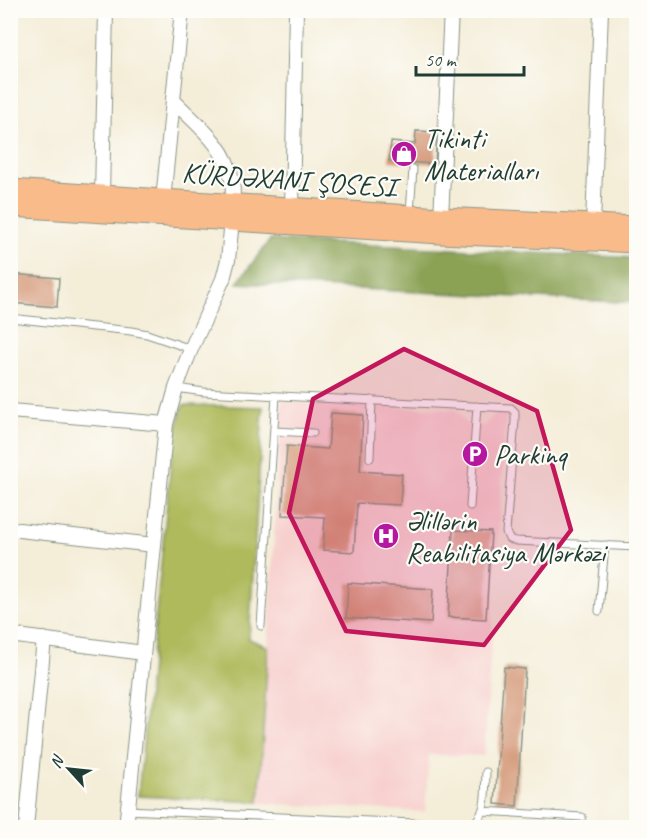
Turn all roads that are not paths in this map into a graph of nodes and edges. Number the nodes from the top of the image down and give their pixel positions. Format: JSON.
{"nodes":[{"id":1,"x":106,"y":10,"type":"edge"},
{"id":2,"x":182,"y":10,"type":"edge"},
{"id":3,"x":296,"y":10,"type":"edge"},
{"id":4,"x":451,"y":10,"type":"edge"},
{"id":5,"x":601,"y":10,"type":"edge"},
{"id":6,"x":173,"y":100,"type":"junction"},
{"id":7,"x":413,"y":169,"type":"dead end"},
{"id":8,"x":10,"y":190,"type":"edge"},
{"id":9,"x":102,"y":196,"type":"junction"},
{"id":10,"x":163,"y":200,"type":"junction"},
{"id":11,"x":10,"y":206,"type":"edge"},
{"id":12,"x":292,"y":208,"type":"junction"},
{"id":13,"x":233,"y":212,"type":"junction"},
{"id":14,"x":410,"y":216,"type":"junction"},
{"id":15,"x":441,"y":218,"type":"junction"},
{"id":16,"x":593,"y":225,"type":"junction"},
{"id":17,"x":636,"y":227,"type":"edge"},
{"id":18,"x":636,"y":242,"type":"edge"},
{"id":19,"x":10,"y":318,"type":"edge"},
{"id":20,"x":191,"y":349,"type":"junction"},
{"id":21,"x":177,"y":388,"type":"junction"},
{"id":22,"x":276,"y":396,"type":"junction"},
{"id":23,"x":372,"y":400,"type":"junction"},
{"id":24,"x":477,"y":406,"type":"junction"},
{"id":25,"x":10,"y":411,"type":"edge"},
{"id":26,"x":166,"y":424,"type":"junction"},
{"id":27,"x":274,"y":431,"type":"junction"},
{"id":28,"x":313,"y":433,"type":"dead end"},
{"id":29,"x":370,"y":458,"type":"dead end"},
{"id":30,"x":470,"y":506,"type":"dead end"},
{"id":31,"x":10,"y":529,"type":"edge"},
{"id":32,"x":154,"y":545,"type":"junction"},
{"id":33,"x":605,"y":545,"type":"junction"},
{"id":34,"x":636,"y":547,"type":"edge"},
{"id":35,"x":599,"y":611,"type":"dead end"},
{"id":36,"x":261,"y":626,"type":"dead end"},
{"id":37,"x":10,"y":635,"type":"edge"},
{"id":38,"x":44,"y":639,"type":"junction"},
{"id":39,"x":143,"y":653,"type":"junction"},
{"id":40,"x":486,"y":772,"type":"dead end"},
{"id":41,"x":127,"y":810,"type":"junction"},
{"id":42,"x":482,"y":811,"type":"junction"},
{"id":43,"x":582,"y":817,"type":"dead end"},
{"id":44,"x":26,"y":828,"type":"edge"},
{"id":45,"x":126,"y":828,"type":"edge"}],
"edges":[{"from":1,"to":9,"type":"street"},
{"from":2,"to":6,"type":"street"},
{"from":3,"to":12,"type":"street"},
{"from":4,"to":15,"type":"street"},
{"from":5,"to":16,"type":"street"},
{"from":6,"to":10,"type":"street"},
{"from":6,"to":13,"type":"street"},
{"from":7,"to":14,"type":"lane"},
{"from":8,"to":9,"type":"main road"},
{"from":9,"to":10,"type":"main road"},
{"from":10,"to":13,"type":"main road"},
{"from":11,"to":13,"type":"main road"},
{"from":12,"to":13,"type":"main road"},
{"from":12,"to":14,"type":"main road"},
{"from":13,"to":18,"type":"main road"},
{"from":13,"to":20,"type":"street"},
{"from":14,"to":15,"type":"main road"},
{"from":15,"to":16,"type":"main road"},
{"from":16,"to":17,"type":"main road"},
{"from":19,"to":20,"type":"lane"},
{"from":20,"to":21,"type":"street"},
{"from":21,"to":22,"type":"lane"},
{"from":21,"to":26,"type":"street"},
{"from":22,"to":23,"type":"lane"},
{"from":22,"to":27,"type":"lane"},
{"from":23,"to":24,"type":"lane"},
{"from":23,"to":29,"type":"lane"},
{"from":24,"to":30,"type":"lane"},
{"from":24,"to":33,"type":"lane"},
{"from":25,"to":26,"type":"street"},
{"from":26,"to":32,"type":"street"},
{"from":27,"to":28,"type":"lane"},
{"from":27,"to":36,"type":"lane"},
{"from":31,"to":32,"type":"street"},
{"from":32,"to":39,"type":"street"},
{"from":33,"to":34,"type":"lane"},
{"from":33,"to":35,"type":"lane"},
{"from":37,"to":38,"type":"street"},
{"from":38,"to":39,"type":"street"},
{"from":38,"to":44,"type":"street"},
{"from":39,"to":41,"type":"street"},
{"from":40,"to":42,"type":"lane"},
{"from":41,"to":42,"type":"lane"},
{"from":41,"to":45,"type":"street"},
{"from":42,"to":43,"type":"lane"}]}
